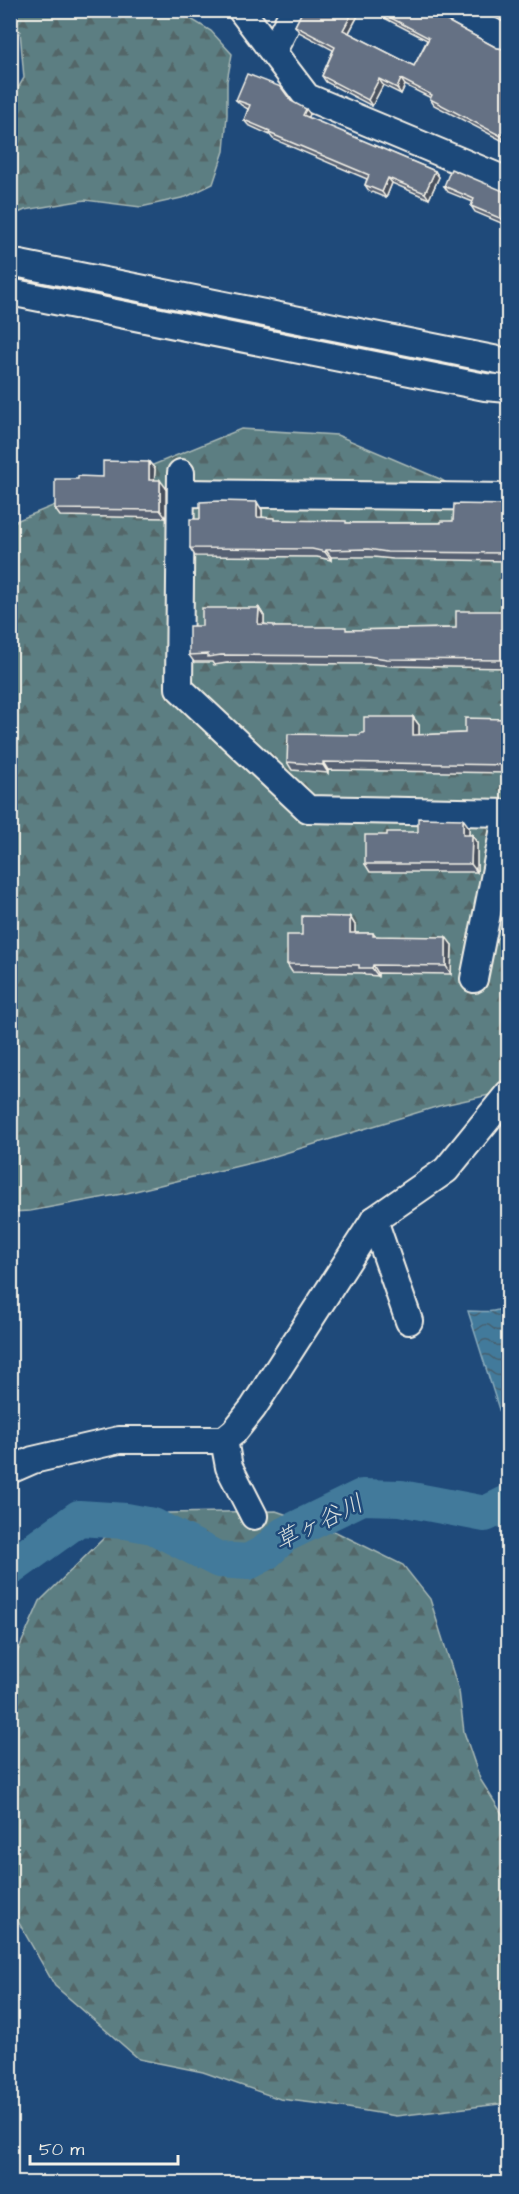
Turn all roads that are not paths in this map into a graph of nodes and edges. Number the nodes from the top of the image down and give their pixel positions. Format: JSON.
{"nodes":[{"id":1,"x":241,"y":10,"type":"edge"},
{"id":2,"x":294,"y":10,"type":"edge"},
{"id":3,"x":451,"y":10,"type":"edge"},
{"id":4,"x":508,"y":40,"type":"edge"},
{"id":5,"x":273,"y":51,"type":"junction"},
{"id":6,"x":508,"y":181,"type":"edge"},
{"id":7,"x":10,"y":262,"type":"edge"},
{"id":8,"x":10,"y":292,"type":"edge"},
{"id":9,"x":508,"y":362,"type":"edge"},
{"id":10,"x":508,"y":389,"type":"edge"},
{"id":11,"x":508,"y":497,"type":"edge"},
{"id":12,"x":508,"y":813,"type":"edge"},
{"id":13,"x":474,"y":979,"type":"dead end"},
{"id":14,"x":508,"y":1094,"type":"edge"},
{"id":15,"x":374,"y":1220,"type":"junction"},
{"id":16,"x":409,"y":1321,"type":"dead end"},
{"id":17,"x":224,"y":1440,"type":"junction"},
{"id":18,"x":10,"y":1470,"type":"edge"},
{"id":19,"x":254,"y":1516,"type":"dead end"}],
"edges":[{"from":1,"to":5,"type":"street"},
{"from":2,"to":5,"type":"street"},
{"from":3,"to":4,"type":"street"},
{"from":5,"to":6,"type":"street"},
{"from":7,"to":9,"type":"street"},
{"from":8,"to":10,"type":"street"},
{"from":11,"to":12,"type":"street"},
{"from":12,"to":13,"type":"street"},
{"from":14,"to":15,"type":"street"},
{"from":15,"to":16,"type":"street"},
{"from":15,"to":17,"type":"street"},
{"from":17,"to":18,"type":"street"},
{"from":17,"to":19,"type":"street"}]}
